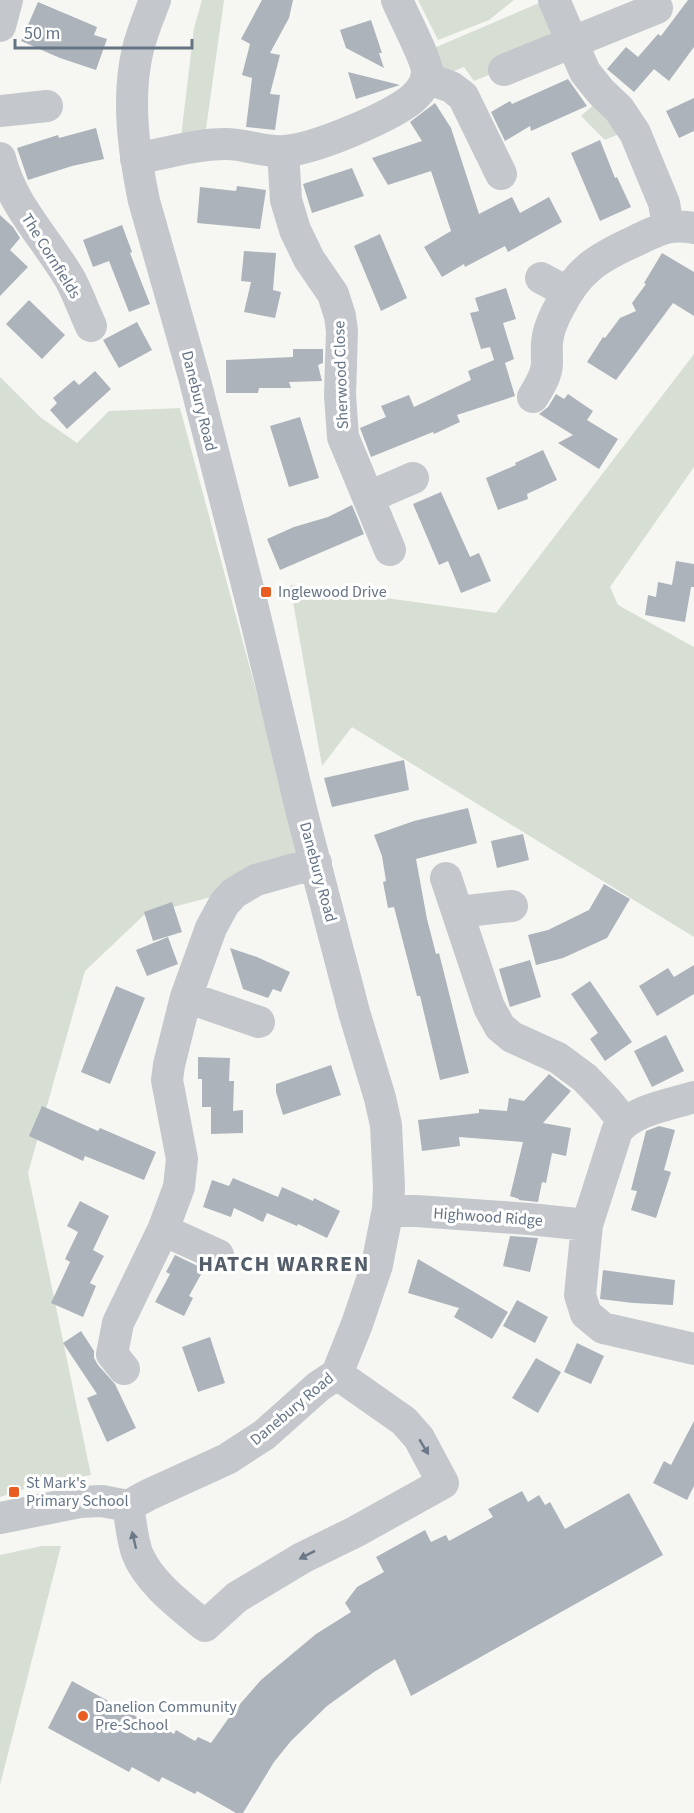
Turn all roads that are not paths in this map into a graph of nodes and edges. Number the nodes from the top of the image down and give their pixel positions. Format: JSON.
{"nodes":[{"id":1,"x":155,"y":0,"type":"edge"},
{"id":2,"x":397,"y":0,"type":"edge"},
{"id":3,"x":554,"y":0,"type":"edge"},
{"id":4,"x":657,"y":8,"type":"dead end"},
{"id":5,"x":572,"y":44,"type":"junction"},
{"id":6,"x":504,"y":70,"type":"dead end"},
{"id":7,"x":426,"y":78,"type":"junction"},
{"id":8,"x":47,"y":106,"type":"dead end"},
{"id":9,"x":0,"y":111,"type":"edge"},
{"id":10,"x":283,"y":152,"type":"junction"},
{"id":11,"x":136,"y":159,"type":"junction"},
{"id":12,"x":501,"y":174,"type":"dead end"},
{"id":13,"x":3,"y":178,"type":"edge"},
{"id":14,"x":681,"y":227,"type":"edge"},
{"id":15,"x":91,"y":326,"type":"dead end"},
{"id":16,"x":533,"y":397,"type":"dead end"},
{"id":17,"x":413,"y":478,"type":"dead end"},
{"id":18,"x":369,"y":497,"type":"junction"},
{"id":19,"x":390,"y":550,"type":"dead end"},
{"id":20,"x":316,"y":863,"type":"junction"},
{"id":21,"x":446,"y":878,"type":"dead end"},
{"id":22,"x":513,"y":906,"type":"dead end"},
{"id":23,"x":458,"y":912,"type":"junction"},
{"id":24,"x":186,"y":997,"type":"junction"},
{"id":25,"x":259,"y":1022,"type":"dead end"},
{"id":26,"x":694,"y":1097,"type":"edge"},
{"id":27,"x":624,"y":1122,"type":"junction"},
{"id":28,"x":388,"y":1209,"type":"junction"},
{"id":29,"x":587,"y":1225,"type":"junction"},
{"id":30,"x":163,"y":1230,"type":"junction"},
{"id":31,"x":218,"y":1255,"type":"dead end"},
{"id":32,"x":694,"y":1349,"type":"edge"},
{"id":33,"x":124,"y":1369,"type":"dead end"},
{"id":34,"x":337,"y":1374,"type":"junction"},
{"id":35,"x":128,"y":1506,"type":"junction"},
{"id":36,"x":0,"y":1518,"type":"edge"}],
"edges":[{"from":1,"to":11,"type":"street","name":"Danebury Road"},
{"from":2,"to":7,"type":"street"},
{"from":3,"to":5,"type":"street"},
{"from":4,"to":5,"type":"street"},
{"from":5,"to":6,"type":"street"},
{"from":5,"to":14,"type":"street"},
{"from":7,"to":10,"type":"street"},
{"from":7,"to":12,"type":"street"},
{"from":8,"to":9,"type":"street"},
{"from":10,"to":11,"type":"street"},
{"from":10,"to":18,"type":"street","name":"Sherwood Close"},
{"from":11,"to":20,"type":"street","name":"Danebury Road"},
{"from":13,"to":15,"type":"street","name":"The Cornfields"},
{"from":14,"to":16,"type":"street"},
{"from":17,"to":18,"type":"street"},
{"from":18,"to":19,"type":"street","name":"Sherwood Close"},
{"from":20,"to":24,"type":"street"},
{"from":20,"to":28,"type":"street","name":"Danebury Road"},
{"from":21,"to":23,"type":"street"},
{"from":22,"to":23,"type":"street"},
{"from":23,"to":27,"type":"street"},
{"from":24,"to":25,"type":"street"},
{"from":24,"to":30,"type":"street"},
{"from":26,"to":27,"type":"street"},
{"from":27,"to":29,"type":"street"},
{"from":28,"to":29,"type":"street","name":"Highwood Ridge"},
{"from":28,"to":34,"type":"street","name":"Danebury Road"},
{"from":29,"to":32,"type":"street"},
{"from":30,"to":31,"type":"street"},
{"from":30,"to":33,"type":"street"},
{"from":34,"to":35,"type":"street","name":"Danebury Road"},
{"from":34,"to":35,"type":"street","one_way":true},
{"from":35,"to":36,"type":"street"}]}
